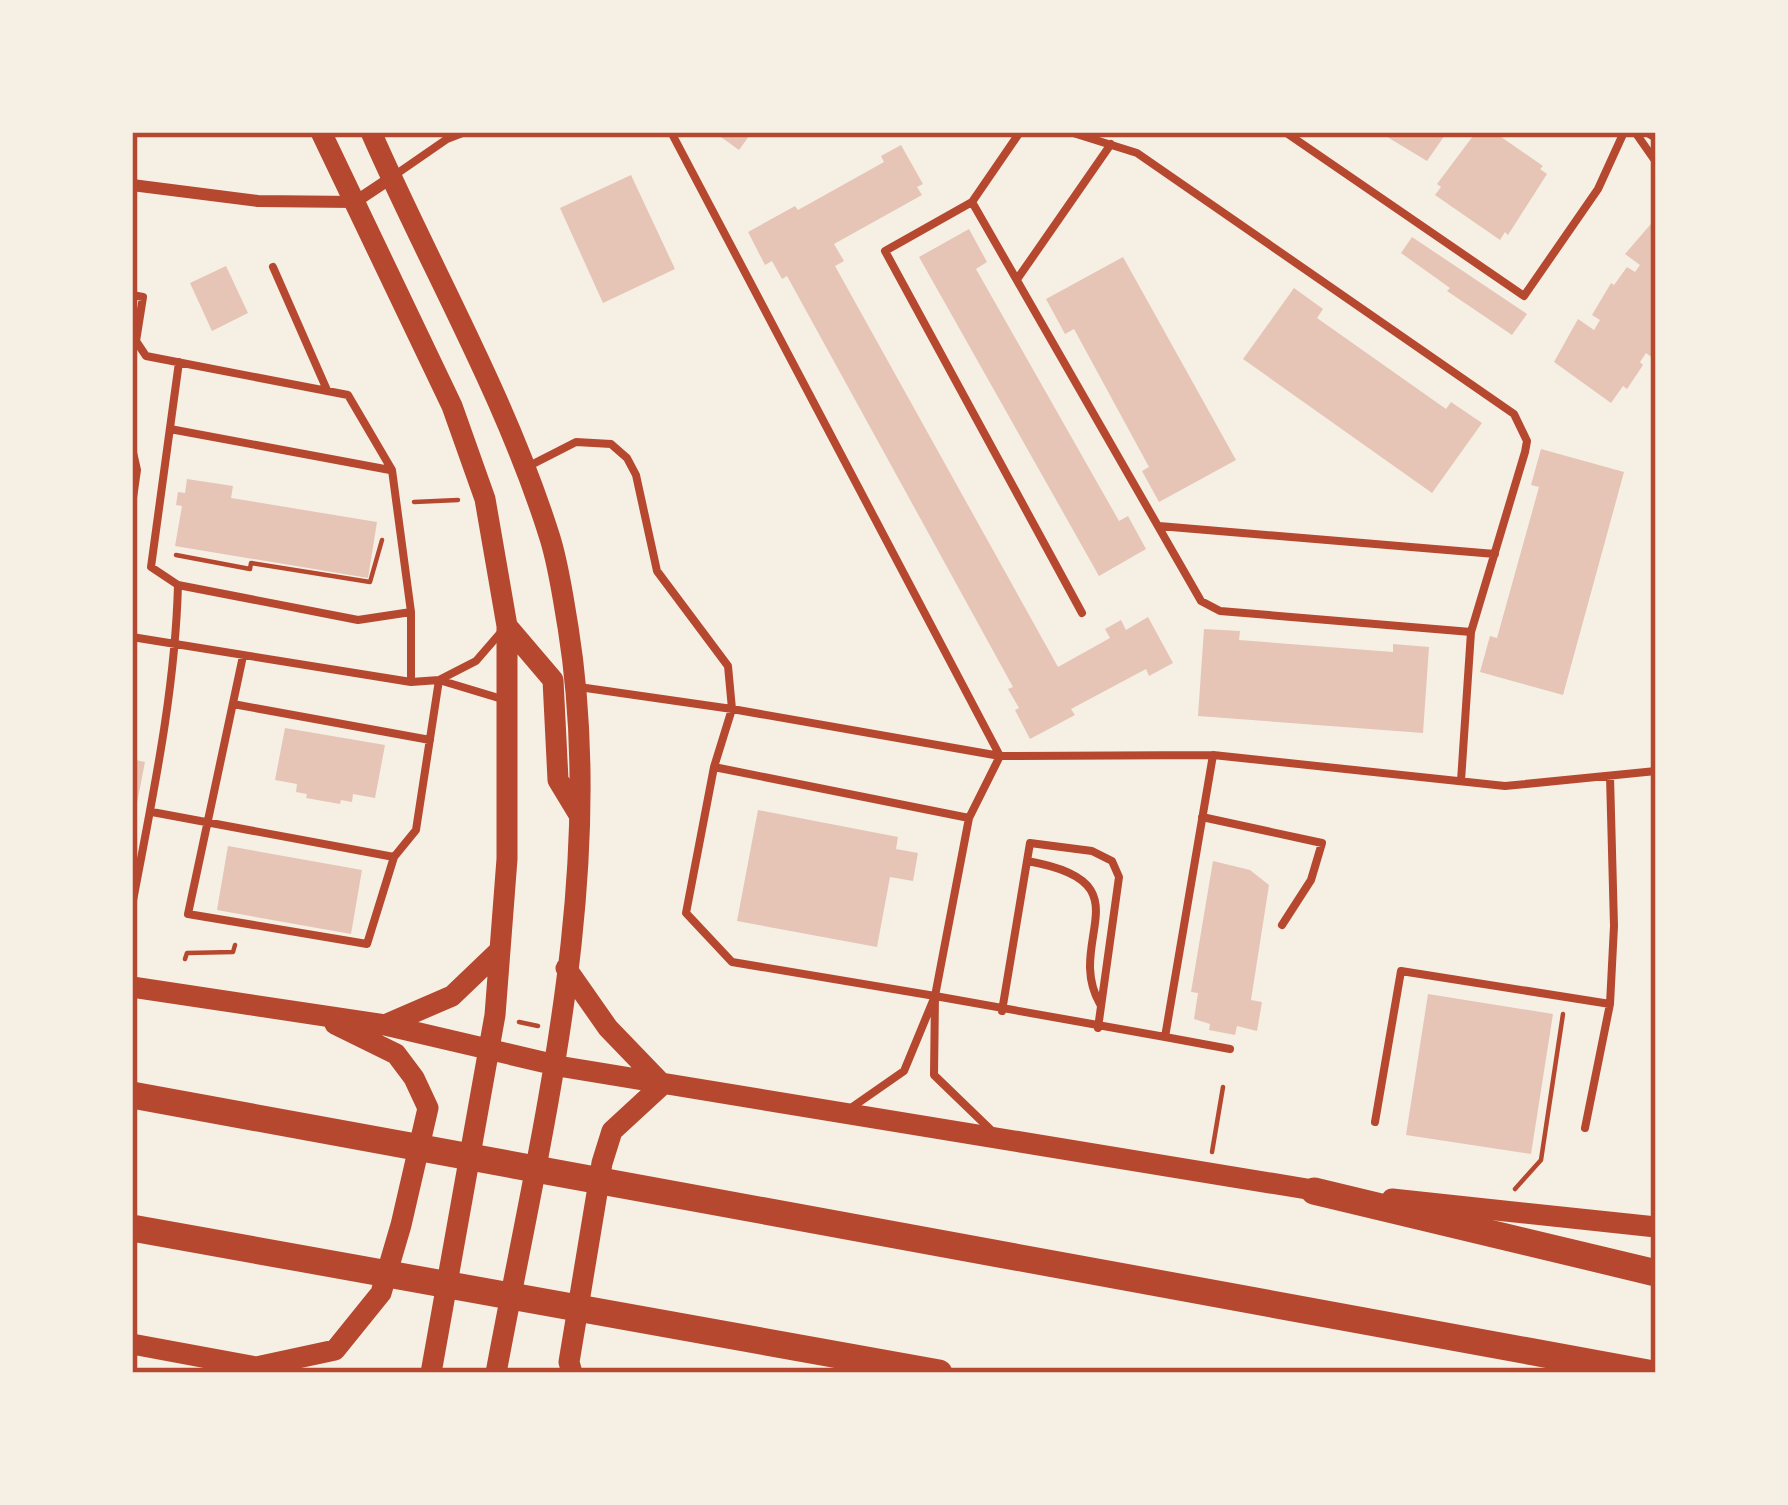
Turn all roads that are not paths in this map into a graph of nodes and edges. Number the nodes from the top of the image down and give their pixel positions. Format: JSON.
{"nodes":[{"id":1,"x":321,"y":132,"type":"edge"},
{"id":2,"x":370,"y":132,"type":"edge"},
{"id":3,"x":465,"y":132,"type":"edge"},
{"id":4,"x":670,"y":132,"type":"edge"},
{"id":5,"x":1020,"y":132,"type":"edge"},
{"id":6,"x":1070,"y":132,"type":"edge"},
{"id":7,"x":1285,"y":132,"type":"edge"},
{"id":8,"x":1585,"y":132,"type":"edge"},
{"id":9,"x":1614,"y":132,"type":"edge"},
{"id":10,"x":1624,"y":132,"type":"edge"},
{"id":11,"x":1635,"y":132,"type":"edge"},
{"id":12,"x":1646,"y":132,"type":"edge"},
{"id":13,"x":1656,"y":138,"type":"edge"},
{"id":14,"x":1111,"y":145,"type":"junction"},
{"id":15,"x":1656,"y":162,"type":"edge"},
{"id":16,"x":391,"y":178,"type":"junction"},
{"id":17,"x":132,"y":185,"type":"edge"},
{"id":18,"x":355,"y":202,"type":"junction"},
{"id":19,"x":972,"y":202,"type":"junction"},
{"id":20,"x":273,"y":267,"type":"dead end"},
{"id":21,"x":1018,"y":278,"type":"junction"},
{"id":22,"x":132,"y":295,"type":"edge"},
{"id":23,"x":179,"y":362,"type":"junction"},
{"id":24,"x":328,"y":391,"type":"junction"},
{"id":25,"x":170,"y":429,"type":"junction"},
{"id":26,"x":132,"y":448,"type":"edge"},
{"id":27,"x":526,"y":467,"type":"junction"},
{"id":28,"x":392,"y":470,"type":"junction"},
{"id":29,"x":132,"y":505,"type":"edge"},
{"id":30,"x":1157,"y":526,"type":"junction"},
{"id":31,"x":1495,"y":554,"type":"junction"},
{"id":32,"x":178,"y":585,"type":"junction"},
{"id":33,"x":411,"y":612,"type":"junction"},
{"id":34,"x":1082,"y":613,"type":"dead end"},
{"id":35,"x":507,"y":626,"type":"junction"},
{"id":36,"x":1471,"y":632,"type":"junction"},
{"id":37,"x":132,"y":637,"type":"edge"},
{"id":38,"x":176,"y":644,"type":"junction"},
{"id":39,"x":243,"y":656,"type":"junction"},
{"id":40,"x":439,"y":680,"type":"junction"},
{"id":41,"x":411,"y":682,"type":"junction"},
{"id":42,"x":577,"y":687,"type":"junction"},
{"id":43,"x":510,"y":701,"type":"junction"},
{"id":44,"x":233,"y":704,"type":"junction"},
{"id":45,"x":732,"y":709,"type":"junction"},
{"id":46,"x":430,"y":740,"type":"junction"},
{"id":47,"x":1213,"y":755,"type":"junction"},
{"id":48,"x":1000,"y":756,"type":"junction"},
{"id":49,"x":714,"y":766,"type":"junction"},
{"id":50,"x":1656,"y":772,"type":"edge"},
{"id":51,"x":1610,"y":776,"type":"junction"},
{"id":52,"x":1461,"y":781,"type":"junction"},
{"id":53,"x":152,"y":812,"type":"junction"},
{"id":54,"x":578,"y":813,"type":"junction"},
{"id":55,"x":1202,"y":817,"type":"junction"},
{"id":56,"x":969,"y":818,"type":"junction"},
{"id":57,"x":208,"y":822,"type":"junction"},
{"id":58,"x":394,"y":857,"type":"junction"},
{"id":59,"x":1028,"y":861,"type":"junction"},
{"id":60,"x":134,"y":886,"type":"edge"},
{"id":61,"x":132,"y":906,"type":"edge"},
{"id":62,"x":1282,"y":926,"type":"dead end"},
{"id":63,"x":499,"y":951,"type":"junction"},
{"id":64,"x":566,"y":968,"type":"junction"},
{"id":65,"x":132,"y":987,"type":"edge"},
{"id":66,"x":935,"y":997,"type":"junction"},
{"id":67,"x":1610,"y":1004,"type":"junction"},
{"id":68,"x":1100,"y":1006,"type":"junction"},
{"id":69,"x":1002,"y":1011,"type":"junction"},
{"id":70,"x":319,"y":1016,"type":"junction"},
{"id":71,"x":385,"y":1025,"type":"junction"},
{"id":72,"x":1098,"y":1028,"type":"junction"},
{"id":73,"x":1165,"y":1037,"type":"junction"},
{"id":74,"x":490,"y":1048,"type":"junction"},
{"id":75,"x":1230,"y":1049,"type":"dead end"},
{"id":76,"x":552,"y":1065,"type":"junction"},
{"id":77,"x":662,"y":1084,"type":"junction"},
{"id":78,"x":132,"y":1095,"type":"edge"},
{"id":79,"x":845,"y":1113,"type":"junction"},
{"id":80,"x":1375,"y":1122,"type":"dead end"},
{"id":81,"x":1585,"y":1128,"type":"dead end"},
{"id":82,"x":998,"y":1137,"type":"junction"},
{"id":83,"x":1315,"y":1191,"type":"junction"},
{"id":84,"x":1656,"y":1227,"type":"edge"},
{"id":85,"x":132,"y":1228,"type":"edge"},
{"id":86,"x":1656,"y":1273,"type":"edge"},
{"id":87,"x":132,"y":1344,"type":"edge"},
{"id":88,"x":261,"y":1370,"type":"edge"},
{"id":89,"x":286,"y":1373,"type":"edge"},
{"id":90,"x":430,"y":1373,"type":"edge"},
{"id":91,"x":496,"y":1373,"type":"edge"},
{"id":92,"x":572,"y":1373,"type":"edge"},
{"id":93,"x":939,"y":1373,"type":"edge"},
{"id":94,"x":1648,"y":1373,"type":"edge"}],
"edges":[{"from":1,"to":18,"type":"main road"},
{"from":2,"to":16,"type":"main road"},
{"from":3,"to":16,"type":"lane"},
{"from":4,"to":48,"type":"lane"},
{"from":5,"to":19,"type":"lane"},
{"from":6,"to":14,"type":"lane"},
{"from":7,"to":10,"type":"lane"},
{"from":8,"to":9,"type":"lane"},
{"from":11,"to":15,"type":"lane"},
{"from":12,"to":13,"type":"lane"},
{"from":14,"to":21,"type":"lane"},
{"from":14,"to":31,"type":"lane"},
{"from":16,"to":18,"type":"street"},
{"from":16,"to":27,"type":"main road"},
{"from":17,"to":18,"type":"street"},
{"from":18,"to":35,"type":"main road"},
{"from":19,"to":21,"type":"lane"},
{"from":19,"to":34,"type":"lane"},
{"from":20,"to":24,"type":"lane"},
{"from":21,"to":30,"type":"lane"},
{"from":22,"to":23,"type":"lane"},
{"from":23,"to":24,"type":"lane"},
{"from":23,"to":25,"type":"lane"},
{"from":24,"to":28,"type":"lane"},
{"from":25,"to":28,"type":"lane"},
{"from":25,"to":32,"type":"lane"},
{"from":26,"to":29,"type":"lane"},
{"from":27,"to":42,"type":"main road"},
{"from":27,"to":45,"type":"lane"},
{"from":28,"to":33,"type":"lane"},
{"from":30,"to":31,"type":"lane"},
{"from":30,"to":36,"type":"lane"},
{"from":31,"to":36,"type":"lane"},
{"from":32,"to":33,"type":"lane"},
{"from":32,"to":38,"type":"lane"},
{"from":33,"to":41,"type":"lane"},
{"from":35,"to":40,"type":"lane"},
{"from":35,"to":43,"type":"main road"},
{"from":35,"to":54,"type":"main road"},
{"from":36,"to":52,"type":"lane"},
{"from":37,"to":38,"type":"lane"},
{"from":38,"to":39,"type":"lane"},
{"from":38,"to":53,"type":"lane"},
{"from":39,"to":41,"type":"lane"},
{"from":39,"to":44,"type":"lane"},
{"from":40,"to":41,"type":"lane"},
{"from":40,"to":43,"type":"lane"},
{"from":40,"to":46,"type":"lane"},
{"from":42,"to":45,"type":"lane"},
{"from":42,"to":54,"type":"main road"},
{"from":43,"to":63,"type":"main road"},
{"from":44,"to":46,"type":"lane"},
{"from":44,"to":57,"type":"lane"},
{"from":45,"to":48,"type":"lane"},
{"from":45,"to":49,"type":"lane"},
{"from":46,"to":58,"type":"lane"},
{"from":47,"to":48,"type":"lane"},
{"from":47,"to":52,"type":"lane"},
{"from":47,"to":55,"type":"lane"},
{"from":48,"to":56,"type":"lane"},
{"from":49,"to":56,"type":"lane"},
{"from":49,"to":66,"type":"lane"},
{"from":50,"to":51,"type":"lane"},
{"from":51,"to":52,"type":"lane"},
{"from":51,"to":67,"type":"lane"},
{"from":53,"to":57,"type":"lane"},
{"from":53,"to":60,"type":"lane"},
{"from":54,"to":64,"type":"main road"},
{"from":55,"to":62,"type":"lane"},
{"from":55,"to":73,"type":"lane"},
{"from":56,"to":66,"type":"lane"},
{"from":57,"to":58,"type":"lane"},
{"from":57,"to":58,"type":"lane"},
{"from":59,"to":68,"type":"lane"},
{"from":59,"to":68,"type":"lane"},
{"from":59,"to":69,"type":"lane"},
{"from":60,"to":61,"type":"lane"},
{"from":63,"to":71,"type":"main road"},
{"from":63,"to":74,"type":"main road"},
{"from":64,"to":76,"type":"main road"},
{"from":64,"to":77,"type":"main road"},
{"from":65,"to":70,"type":"main road"},
{"from":66,"to":69,"type":"lane"},
{"from":66,"to":79,"type":"lane"},
{"from":66,"to":82,"type":"lane"},
{"from":67,"to":80,"type":"lane"},
{"from":67,"to":81,"type":"lane"},
{"from":68,"to":72,"type":"lane"},
{"from":69,"to":72,"type":"lane"},
{"from":70,"to":71,"type":"main road"},
{"from":70,"to":88,"type":"main road"},
{"from":71,"to":74,"type":"main road"},
{"from":72,"to":73,"type":"lane"},
{"from":73,"to":75,"type":"lane"},
{"from":74,"to":76,"type":"main road"},
{"from":74,"to":90,"type":"main road"},
{"from":76,"to":77,"type":"main road"},
{"from":76,"to":91,"type":"main road"},
{"from":77,"to":79,"type":"main road"},
{"from":77,"to":92,"type":"main road"},
{"from":78,"to":94,"type":"highway"},
{"from":79,"to":82,"type":"main road"},
{"from":82,"to":83,"type":"main road"},
{"from":83,"to":84,"type":"main road"},
{"from":83,"to":86,"type":"highway"},
{"from":85,"to":93,"type":"highway"},
{"from":87,"to":88,"type":"main road"},
{"from":88,"to":89,"type":"main road"}]}
